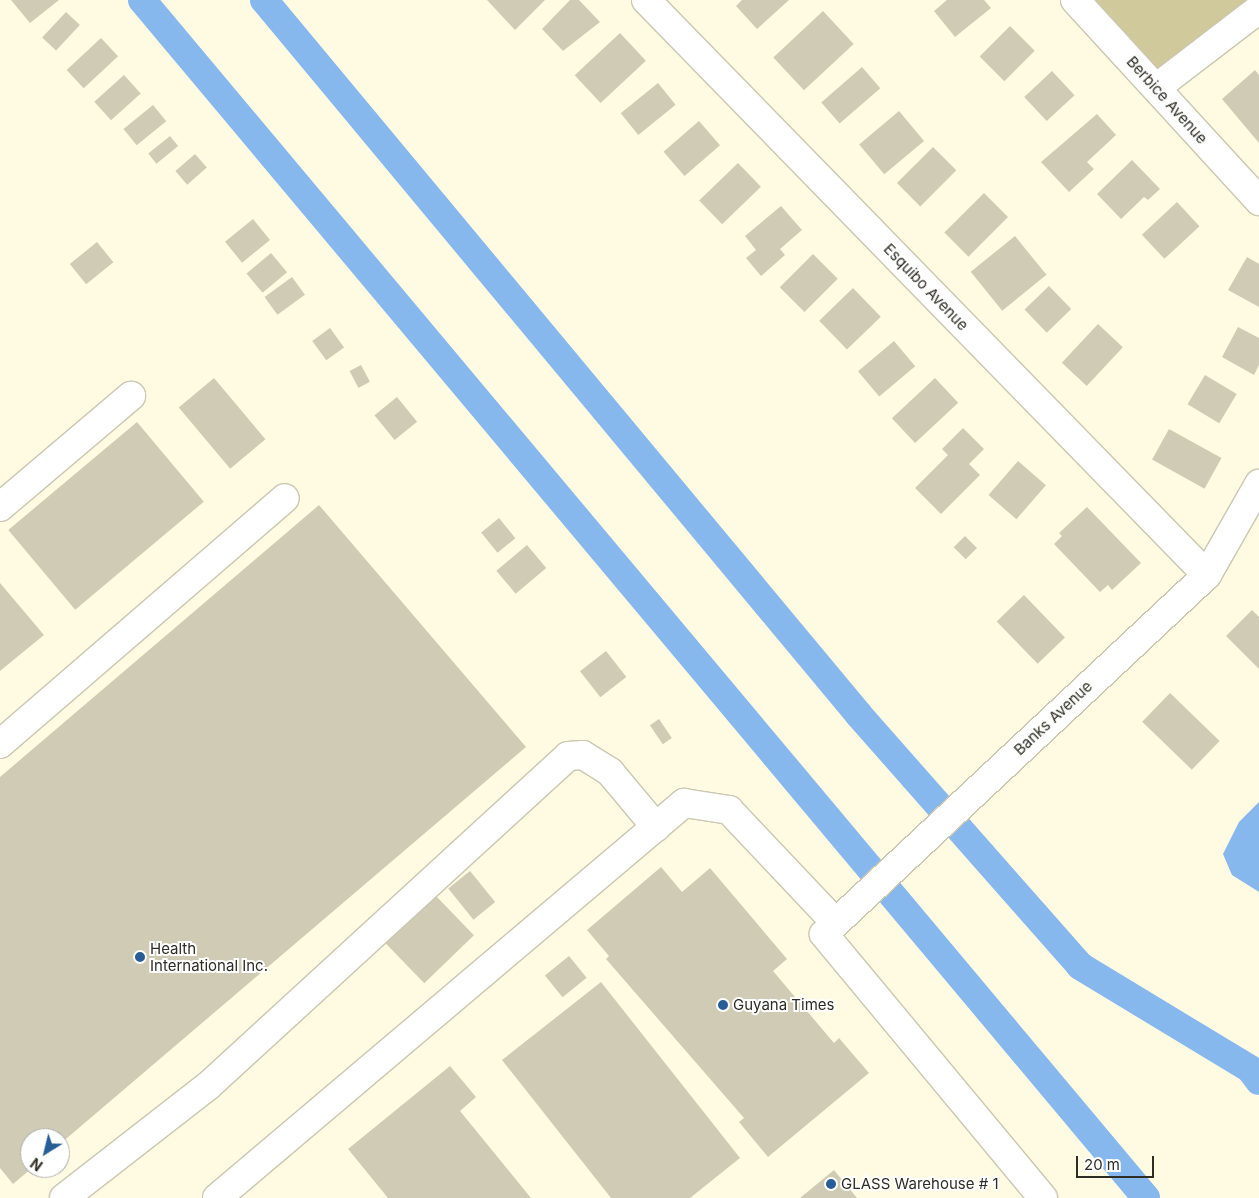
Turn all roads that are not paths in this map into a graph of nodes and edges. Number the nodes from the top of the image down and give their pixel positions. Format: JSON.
{"nodes":[{"id":1,"x":646,"y":0,"type":"edge"},
{"id":2,"x":1075,"y":0,"type":"edge"},
{"id":3,"x":1259,"y":9,"type":"edge"},
{"id":4,"x":1156,"y":88,"type":"junction"},
{"id":5,"x":1259,"y":201,"type":"edge"},
{"id":6,"x":131,"y":396,"type":"dead end"},
{"id":7,"x":1259,"y":484,"type":"edge"},
{"id":8,"x":285,"y":498,"type":"dead end"},
{"id":9,"x":0,"y":507,"type":"edge"},
{"id":10,"x":1207,"y":575,"type":"junction"},
{"id":11,"x":0,"y":744,"type":"edge"},
{"id":12,"x":656,"y":827,"type":"junction"},
{"id":13,"x":829,"y":928,"type":"junction"},
{"id":14,"x":64,"y":1198,"type":"edge"},
{"id":15,"x":217,"y":1198,"type":"edge"},
{"id":16,"x":1043,"y":1198,"type":"edge"}],
"edges":[{"from":1,"to":10,"type":"street","name":"Esquibo Avenue"},
{"from":2,"to":4,"type":"street","name":"Berbice Avenue"},
{"from":3,"to":4,"type":"street"},
{"from":4,"to":5,"type":"street","name":"Berbice Avenue"},
{"from":6,"to":9,"type":"street"},
{"from":7,"to":10,"type":"street","name":"Banks Avenue"},
{"from":8,"to":11,"type":"street"},
{"from":10,"to":13,"type":"street","name":"Banks Avenue"},
{"from":12,"to":13,"type":"street"},
{"from":12,"to":14,"type":"street"},
{"from":12,"to":15,"type":"street"},
{"from":13,"to":16,"type":"street"}]}
